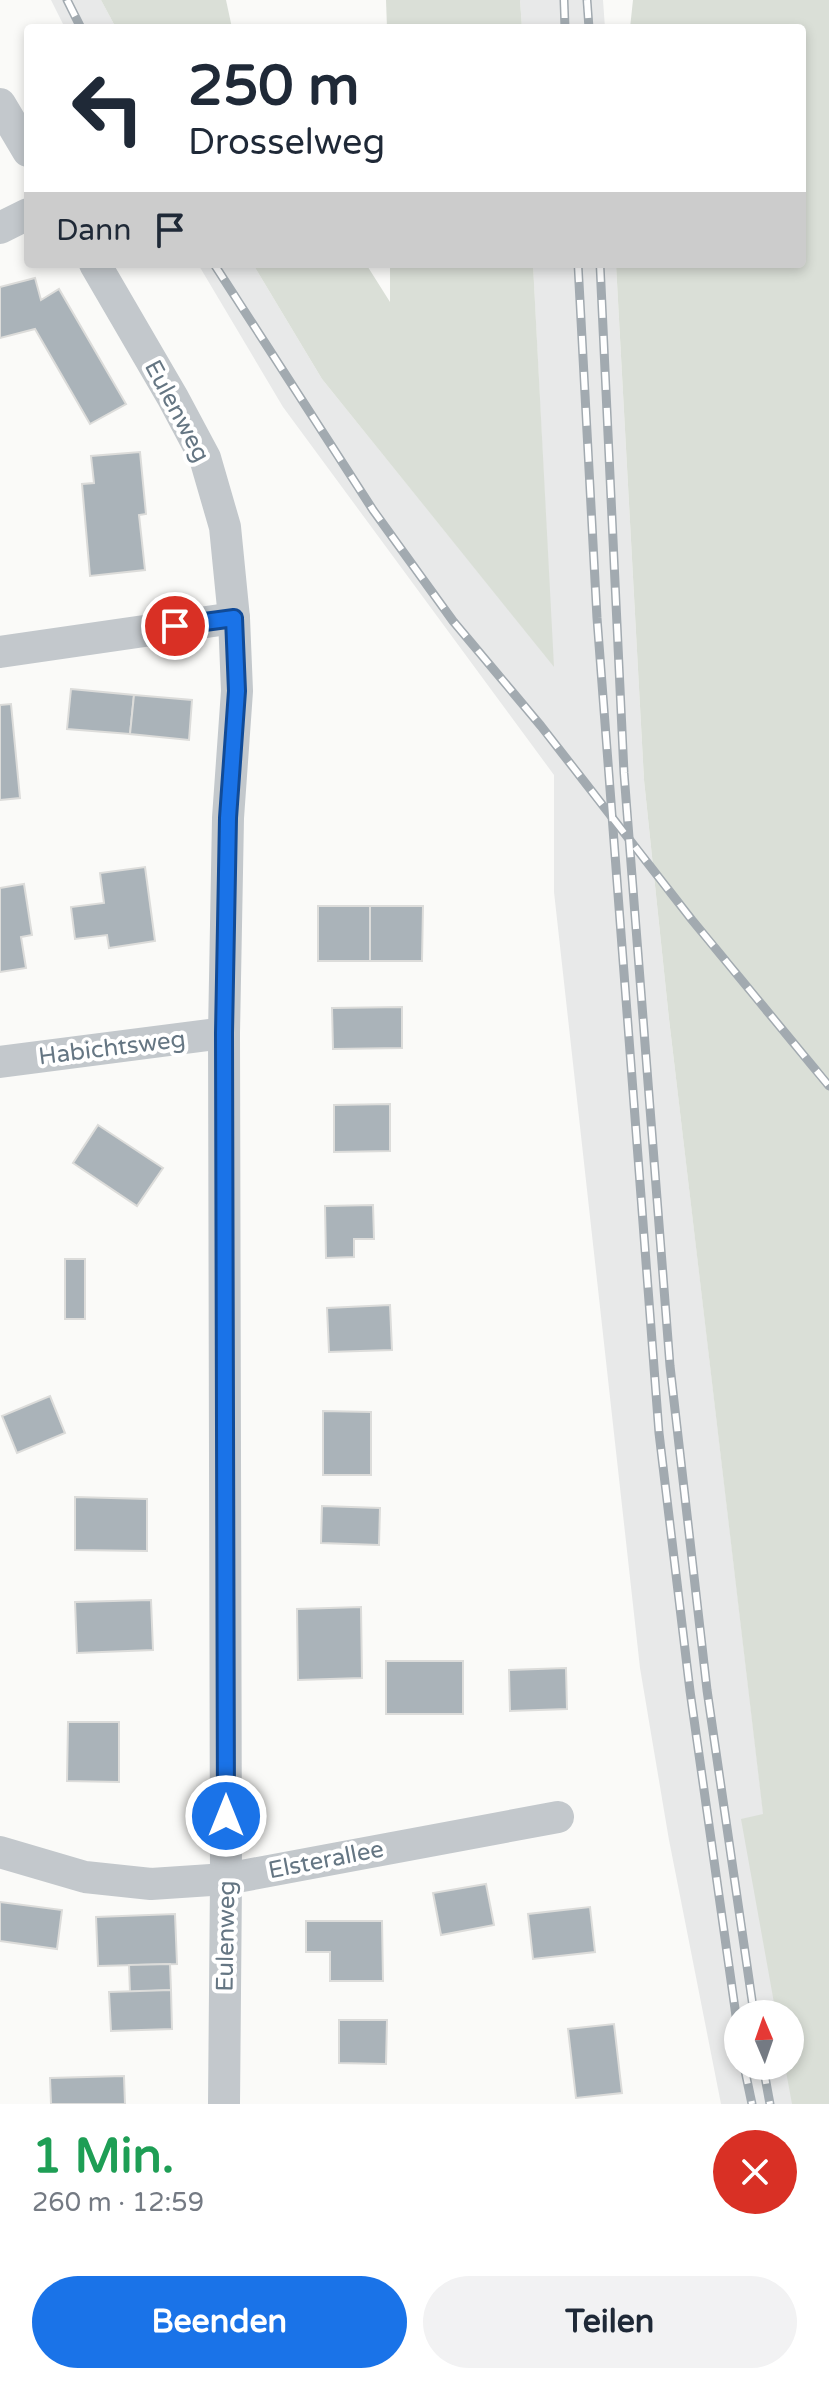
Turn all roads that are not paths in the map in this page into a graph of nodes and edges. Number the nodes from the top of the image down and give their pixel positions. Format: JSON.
{"nodes":[{"id":1,"x":0,"y":104,"type":"edge"},
{"id":2,"x":24,"y":144,"type":"edge"},
{"id":3,"x":24,"y":216,"type":"edge"},
{"id":4,"x":0,"y":228,"type":"edge"},
{"id":5,"x":97,"y":268,"type":"edge"},
{"id":6,"x":234,"y":618,"type":"junction"},
{"id":7,"x":0,"y":652,"type":"edge"},
{"id":8,"x":224,"y":1033,"type":"junction"},
{"id":9,"x":0,"y":1062,"type":"edge"},
{"id":10,"x":558,"y":1817,"type":"dead end"},
{"id":11,"x":0,"y":1852,"type":"edge"},
{"id":12,"x":226,"y":1879,"type":"junction"},
{"id":13,"x":224,"y":2104,"type":"edge"}],
"edges":[{"from":1,"to":2,"type":"street"},
{"from":3,"to":4,"type":"street"},
{"from":5,"to":6,"type":"street","name":"Eulenweg"},
{"from":6,"to":7,"type":"street"},
{"from":6,"to":8,"type":"street","name":"Eulenweg"},
{"from":8,"to":9,"type":"street","name":"Habichtsweg"},
{"from":8,"to":12,"type":"street","name":"Eulenweg"},
{"from":10,"to":12,"type":"street","name":"Elsterallee"},
{"from":11,"to":12,"type":"street","name":"Elsterallee"},
{"from":12,"to":13,"type":"street","name":"Eulenweg"}]}
